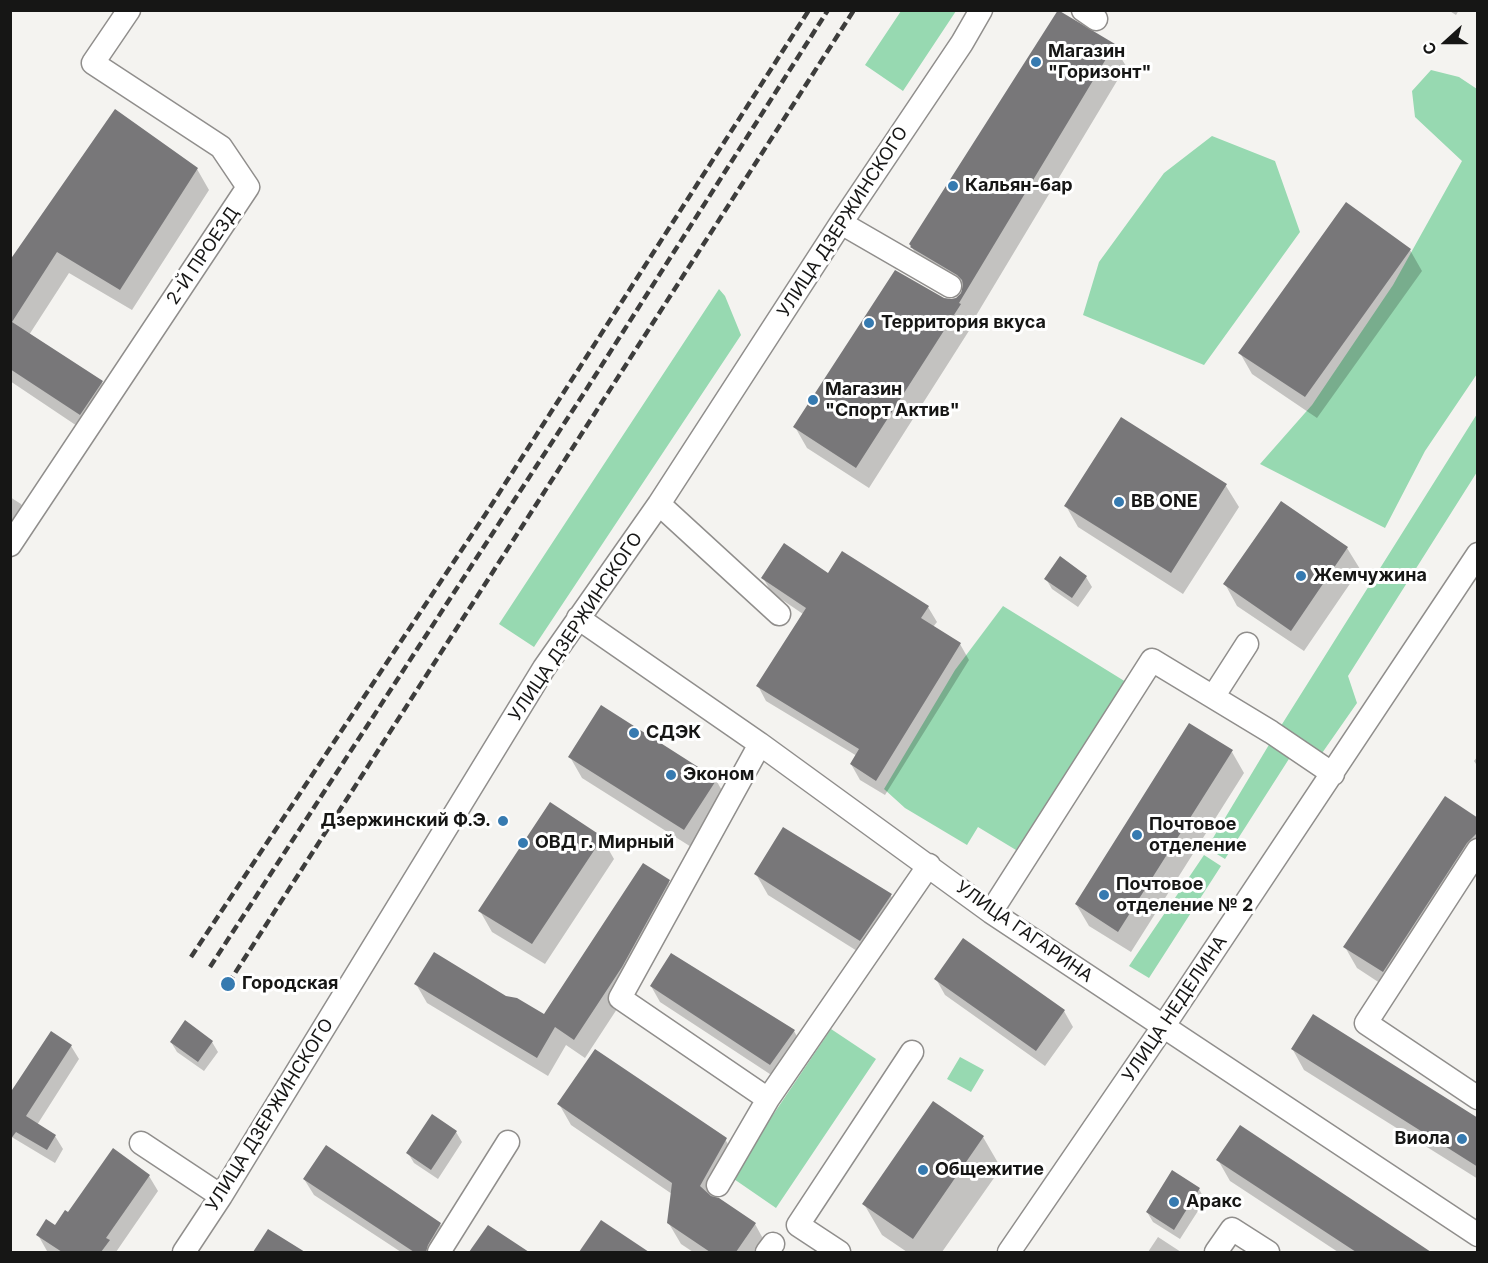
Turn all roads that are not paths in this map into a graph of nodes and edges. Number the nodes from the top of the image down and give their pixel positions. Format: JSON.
{"nodes":[{"id":1,"x":129,"y":10,"type":"edge"},
{"id":2,"x":981,"y":10,"type":"edge"},
{"id":3,"x":841,"y":223,"type":"junction"},
{"id":4,"x":950,"y":286,"type":"dead end"},
{"id":5,"x":659,"y":504,"type":"junction"},
{"id":6,"x":10,"y":545,"type":"edge"},
{"id":7,"x":1478,"y":554,"type":"edge"},
{"id":8,"x":779,"y":614,"type":"dead end"},
{"id":9,"x":578,"y":618,"type":"junction"},
{"id":10,"x":1247,"y":644,"type":"dead end"},
{"id":11,"x":1213,"y":697,"type":"junction"},
{"id":12,"x":760,"y":744,"type":"junction"},
{"id":13,"x":1333,"y":774,"type":"junction"},
{"id":14,"x":1478,"y":850,"type":"edge"},
{"id":15,"x":929,"y":865,"type":"junction"},
{"id":16,"x":991,"y":912,"type":"junction"},
{"id":17,"x":1163,"y":1027,"type":"junction"},
{"id":18,"x":912,"y":1052,"type":"dead end"},
{"id":19,"x":1478,"y":1098,"type":"edge"},
{"id":20,"x":768,"y":1099,"type":"junction"},
{"id":21,"x":508,"y":1142,"type":"dead end"},
{"id":22,"x":141,"y":1143,"type":"dead end"},
{"id":23,"x":718,"y":1185,"type":"dead end"},
{"id":24,"x":221,"y":1196,"type":"junction"},
{"id":25,"x":1478,"y":1235,"type":"edge"},
{"id":26,"x":184,"y":1252,"type":"edge"},
{"id":27,"x":439,"y":1252,"type":"edge"},
{"id":28,"x":839,"y":1252,"type":"edge"},
{"id":29,"x":1009,"y":1252,"type":"edge"},
{"id":30,"x":1216,"y":1252,"type":"edge"},
{"id":31,"x":1268,"y":1252,"type":"edge"}],
"edges":[{"from":1,"to":6,"type":"street","name":"2-Й ПРОЕЗД"},
{"from":2,"to":3,"type":"street","name":"УЛИЦА ДЗЕРЖИНСКОГО"},
{"from":3,"to":4,"type":"street"},
{"from":3,"to":5,"type":"street","name":"УЛИЦА ДЗЕРЖИНСКОГО"},
{"from":5,"to":8,"type":"street"},
{"from":5,"to":9,"type":"street","name":"УЛИЦА ДЗЕРЖИНСКОГО"},
{"from":7,"to":13,"type":"street","name":"УЛИЦА НЕДЕЛИНА"},
{"from":9,"to":12,"type":"street","name":"УЛИЦА ГАГАРИНА"},
{"from":9,"to":24,"type":"street","name":"УЛИЦА ДЗЕРЖИНСКОГО"},
{"from":10,"to":11,"type":"street"},
{"from":11,"to":13,"type":"street"},
{"from":11,"to":16,"type":"street"},
{"from":12,"to":15,"type":"street","name":"УЛИЦА ГАГАРИНА"},
{"from":12,"to":20,"type":"street"},
{"from":13,"to":17,"type":"street","name":"УЛИЦА НЕДЕЛИНА"},
{"from":14,"to":19,"type":"street"},
{"from":15,"to":16,"type":"street","name":"УЛИЦА ГАГАРИНА"},
{"from":15,"to":20,"type":"street"},
{"from":16,"to":17,"type":"street","name":"УЛИЦА ГАГАРИНА"},
{"from":17,"to":25,"type":"street","name":"УЛИЦА ГАГАРИНА"},
{"from":17,"to":29,"type":"street","name":"УЛИЦА НЕДЕЛИНА"},
{"from":18,"to":28,"type":"street"},
{"from":20,"to":23,"type":"street"},
{"from":21,"to":27,"type":"street"},
{"from":22,"to":24,"type":"street"},
{"from":24,"to":26,"type":"street","name":"УЛИЦА ДЗЕРЖИНСКОГО"},
{"from":30,"to":31,"type":"street"}]}
